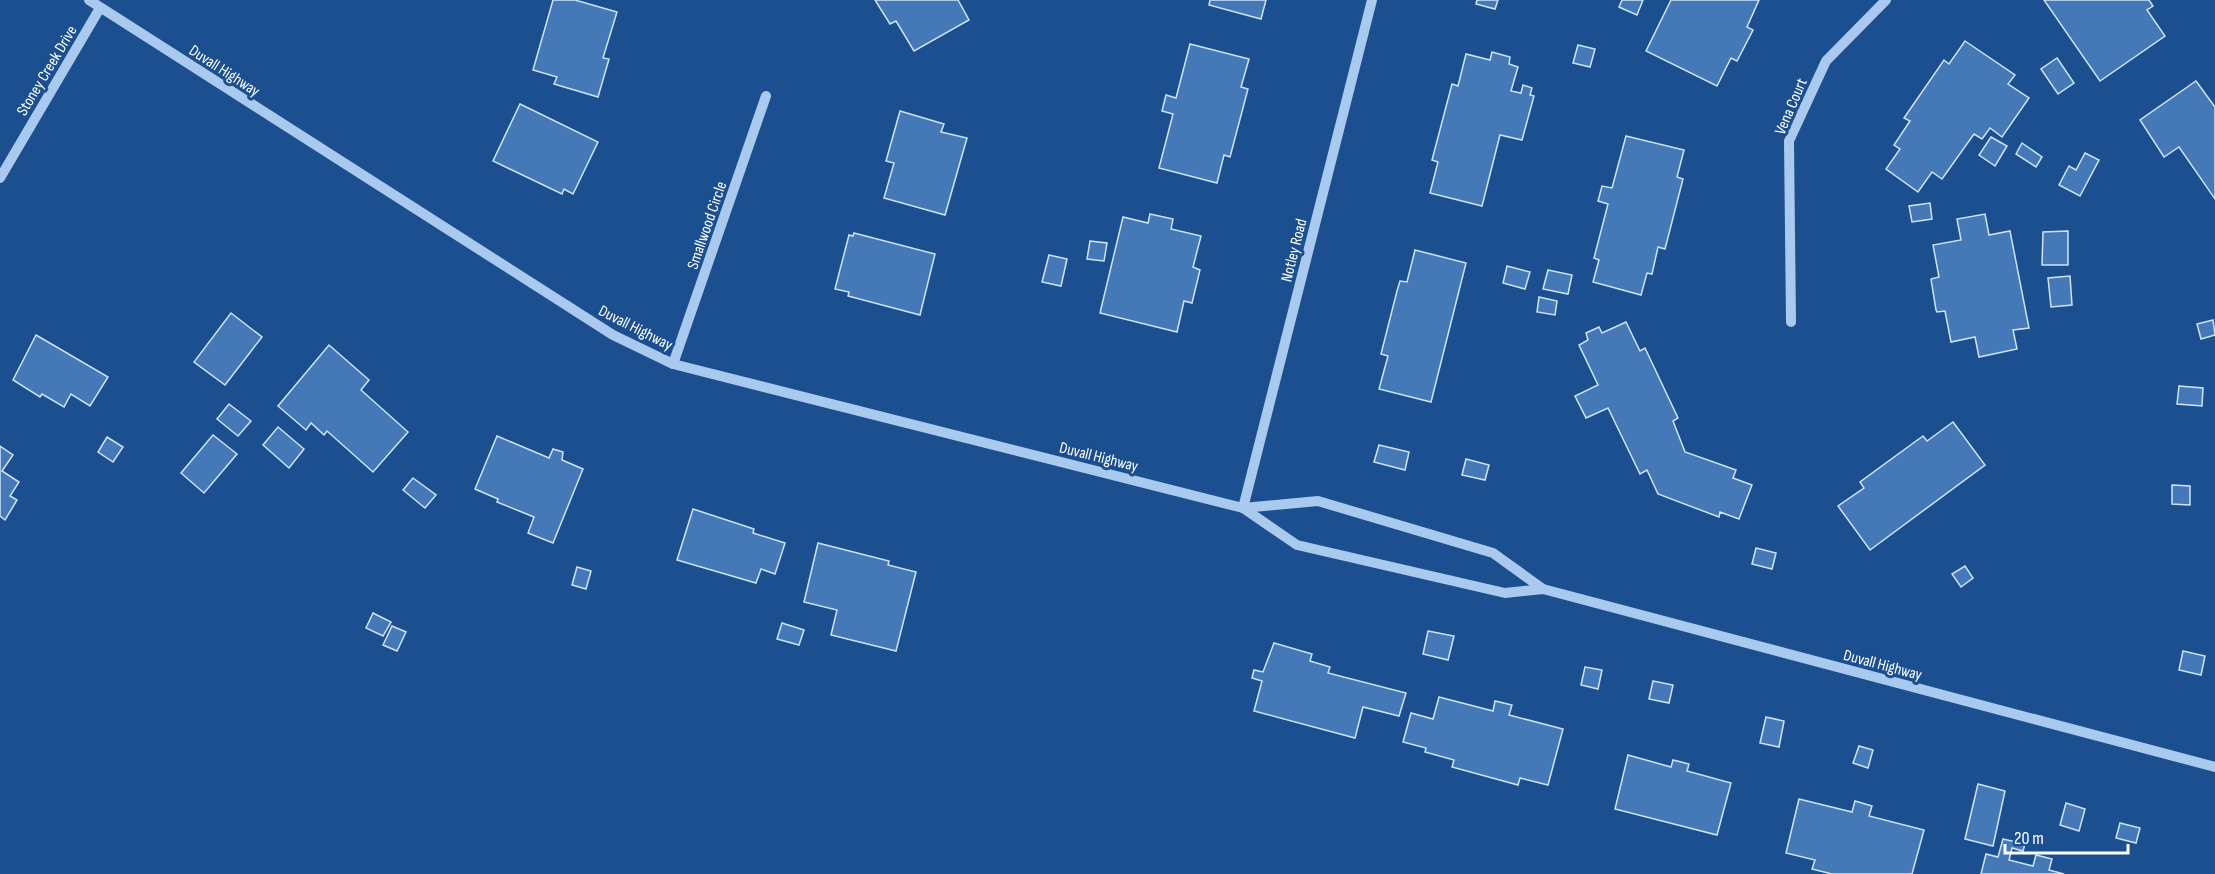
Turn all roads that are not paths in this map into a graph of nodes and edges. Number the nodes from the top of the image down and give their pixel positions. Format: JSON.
{"nodes":[{"id":1,"x":90,"y":0,"type":"edge"},
{"id":2,"x":1372,"y":0,"type":"edge"},
{"id":3,"x":1886,"y":0,"type":"edge"},
{"id":4,"x":100,"y":8,"type":"junction"},
{"id":5,"x":766,"y":96,"type":"dead end"},
{"id":6,"x":0,"y":178,"type":"edge"},
{"id":7,"x":1791,"y":322,"type":"dead end"},
{"id":8,"x":673,"y":364,"type":"junction"},
{"id":9,"x":1243,"y":508,"type":"junction"},
{"id":10,"x":1543,"y":589,"type":"junction"},
{"id":11,"x":2215,"y":767,"type":"edge"}],
"edges":[{"from":1,"to":4,"type":"street","name":"Duvall Highway"},
{"from":2,"to":9,"type":"street","name":"Notley Road"},
{"from":3,"to":7,"type":"street","name":"Vena Court"},
{"from":4,"to":6,"type":"street","name":"Stoney Creek Drive"},
{"from":4,"to":8,"type":"street","name":"Duvall Highway"},
{"from":5,"to":8,"type":"street","name":"Smallwood Circle"},
{"from":8,"to":9,"type":"street","name":"Duvall Highway"},
{"from":9,"to":10,"type":"street","name":"Duvall Highway"},
{"from":9,"to":10,"type":"street","name":"Duvall Highway"},
{"from":10,"to":11,"type":"street","name":"Duvall Highway"}]}
